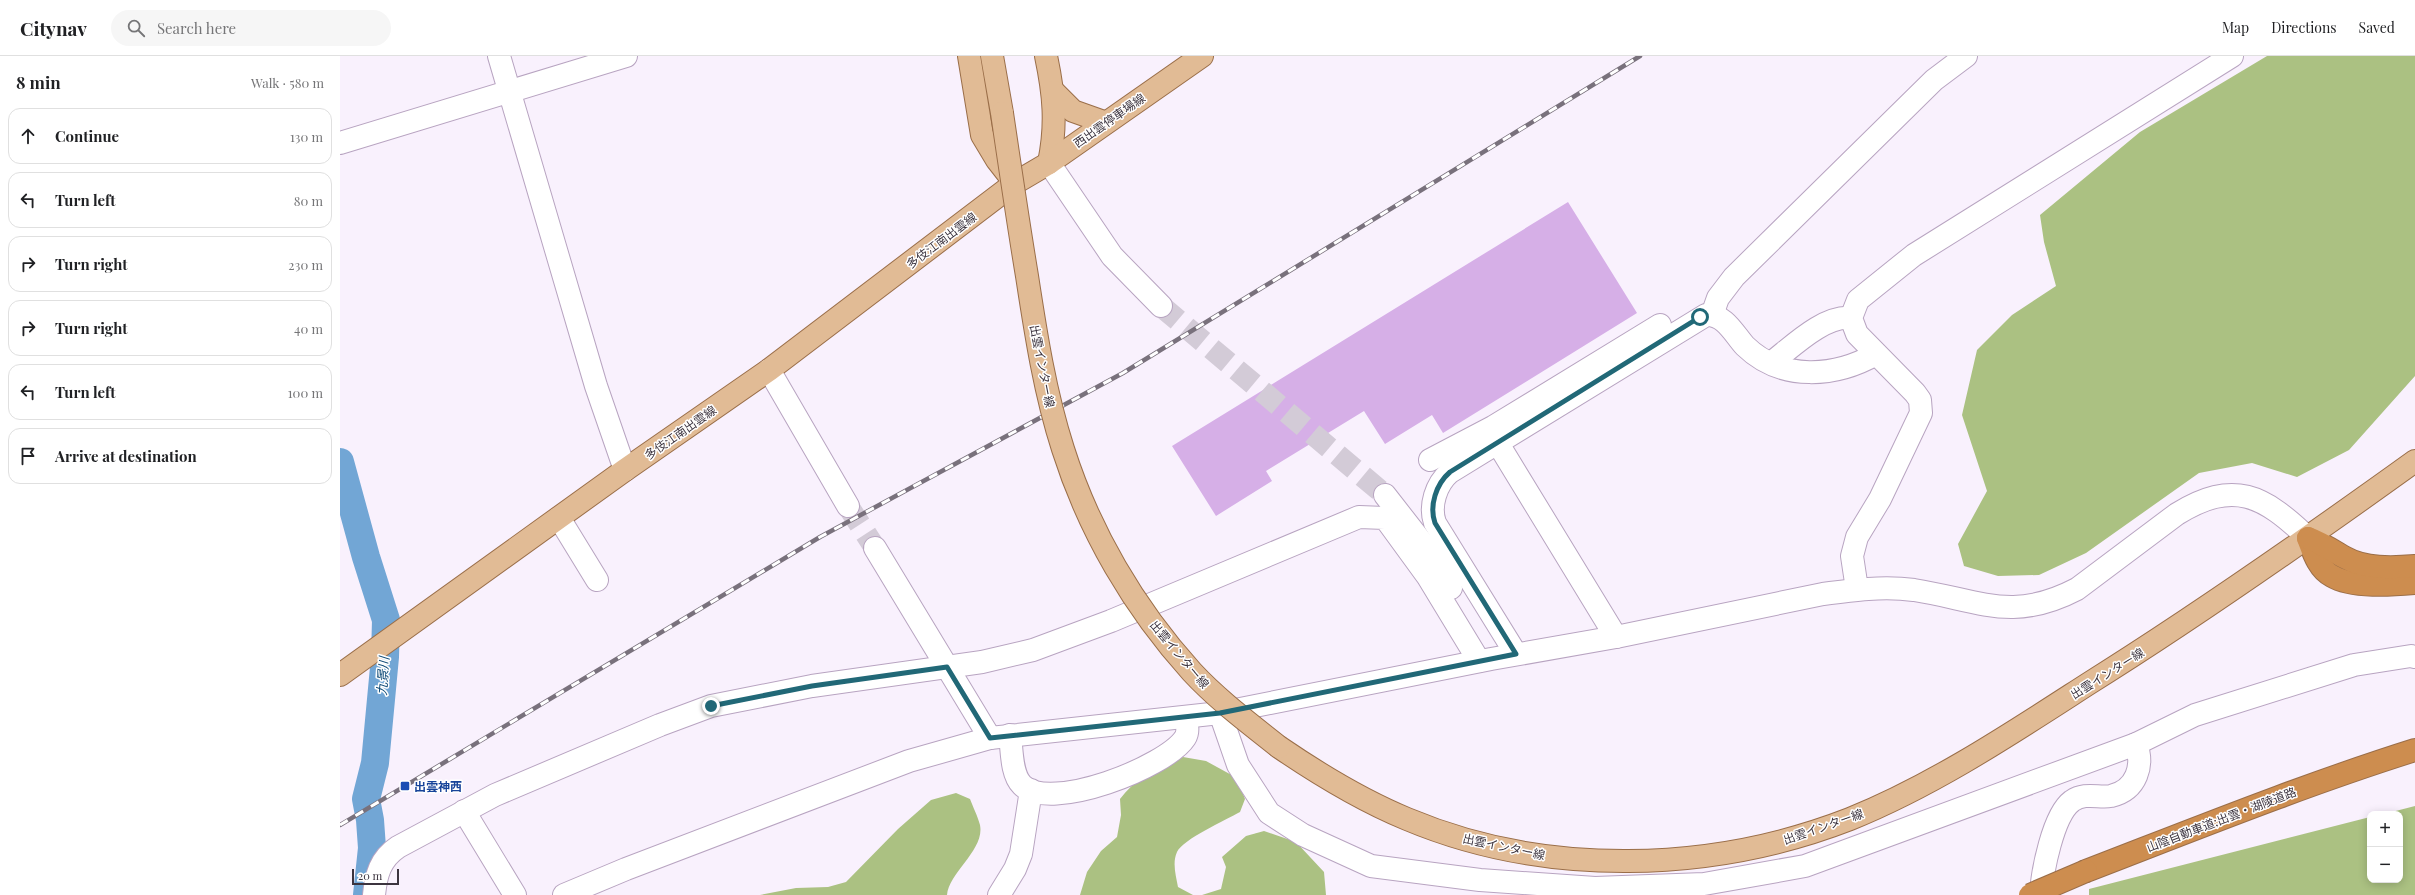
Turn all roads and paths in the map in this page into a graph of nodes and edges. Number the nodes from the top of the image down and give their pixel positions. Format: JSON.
{"nodes":[{"id":1,"x":499,"y":56,"type":"edge"},
{"id":2,"x":626,"y":56,"type":"edge"},
{"id":3,"x":969,"y":56,"type":"edge"},
{"id":4,"x":992,"y":56,"type":"edge"},
{"id":5,"x":1046,"y":56,"type":"edge"},
{"id":6,"x":1202,"y":56,"type":"edge"},
{"id":7,"x":1966,"y":56,"type":"edge"},
{"id":8,"x":2232,"y":56,"type":"edge"},
{"id":9,"x":510,"y":91,"type":"junction"},
{"id":10,"x":1054,"y":92,"type":"junction"},
{"id":11,"x":1104,"y":122,"type":"junction"},
{"id":12,"x":340,"y":143,"type":"edge"},
{"id":13,"x":1049,"y":163,"type":"junction"},
{"id":14,"x":1015,"y":183,"type":"junction"},
{"id":15,"x":1161,"y":306,"type":"tunnel mouth"},
{"id":16,"x":1715,"y":306,"type":"junction"},
{"id":17,"x":1851,"y":318,"type":"junction"},
{"id":18,"x":1876,"y":354,"type":"junction"},
{"id":19,"x":1771,"y":363,"type":"junction"},
{"id":20,"x":769,"y":370,"type":"junction"},
{"id":21,"x":1498,"y":442,"type":"junction"},
{"id":22,"x":1430,"y":460,"type":"dead end"},
{"id":23,"x":2415,"y":461,"type":"edge"},
{"id":24,"x":625,"y":470,"type":"junction"},
{"id":25,"x":1385,"y":495,"type":"tunnel mouth"},
{"id":26,"x":848,"y":506,"type":"tunnel mouth"},
{"id":27,"x":559,"y":518,"type":"junction"},
{"id":28,"x":2308,"y":538,"type":"junction"},
{"id":29,"x":875,"y":548,"type":"tunnel mouth"},
{"id":30,"x":2415,"y":566,"type":"edge"},
{"id":31,"x":597,"y":580,"type":"dead end"},
{"id":32,"x":2415,"y":583,"type":"edge"},
{"id":33,"x":1857,"y":589,"type":"junction"},
{"id":34,"x":1616,"y":637,"type":"junction"},
{"id":35,"x":1516,"y":654,"type":"junction"},
{"id":36,"x":2415,"y":658,"type":"edge"},
{"id":37,"x":1485,"y":660,"type":"junction"},
{"id":38,"x":947,"y":667,"type":"junction"},
{"id":39,"x":340,"y":675,"type":"edge"},
{"id":40,"x":1220,"y":713,"type":"junction"},
{"id":41,"x":1186,"y":718,"type":"junction"},
{"id":42,"x":1000,"y":737,"type":"junction"},
{"id":43,"x":2136,"y":744,"type":"junction"},
{"id":44,"x":2415,"y":750,"type":"edge"},
{"id":45,"x":1030,"y":790,"type":"junction"},
{"id":46,"x":464,"y":811,"type":"junction"},
{"id":47,"x":374,"y":895,"type":"edge"},
{"id":48,"x":515,"y":895,"type":"edge"},
{"id":49,"x":564,"y":895,"type":"edge"},
{"id":50,"x":999,"y":895,"type":"edge"},
{"id":51,"x":2030,"y":895,"type":"edge"},
{"id":52,"x":2040,"y":895,"type":"edge"}],
"edges":[{"from":1,"to":9,"type":"street"},
{"from":2,"to":9,"type":"street"},
{"from":3,"to":14,"type":"main road"},
{"from":4,"to":28,"type":"main road","name":"出雲インター線","bridge":true},
{"from":5,"to":10,"type":"main road"},
{"from":6,"to":11,"type":"main road","name":"西出雲停車場線"},
{"from":7,"to":16,"type":"street"},
{"from":8,"to":17,"type":"street"},
{"from":9,"to":12,"type":"street"},
{"from":9,"to":24,"type":"street"},
{"from":10,"to":11,"type":"main road"},
{"from":10,"to":13,"type":"main road"},
{"from":11,"to":13,"type":"main road","name":"西出雲停車場線"},
{"from":13,"to":14,"type":"main road","name":"西出雲停車場線"},
{"from":13,"to":15,"type":"street"},
{"from":14,"to":20,"type":"main road","name":"多伎江南出雲線"},
{"from":16,"to":19,"type":"street"},
{"from":16,"to":21,"type":"street"},
{"from":16,"to":22,"type":"street"},
{"from":17,"to":18,"type":"street"},
{"from":17,"to":19,"type":"street"},
{"from":18,"to":19,"type":"street"},
{"from":18,"to":33,"type":"street"},
{"from":20,"to":24,"type":"main road","name":"多伎江南出雲線"},
{"from":20,"to":26,"type":"street"},
{"from":21,"to":34,"type":"street"},
{"from":21,"to":35,"type":"street"},
{"from":23,"to":28,"type":"main road","name":"出雲インター線"},
{"from":24,"to":27,"type":"main road","name":"多伎江南出雲線"},
{"from":25,"to":37,"type":"street"},
{"from":27,"to":31,"type":"street"},
{"from":27,"to":39,"type":"main road","name":"多伎江南出雲線"},
{"from":28,"to":30,"type":"highway"},
{"from":28,"to":32,"type":"highway"},
{"from":28,"to":33,"type":"street"},
{"from":29,"to":38,"type":"street"},
{"from":33,"to":34,"type":"street"},
{"from":34,"to":35,"type":"street"},
{"from":35,"to":37,"type":"street"},
{"from":36,"to":43,"type":"street"},
{"from":37,"to":38,"type":"street"},
{"from":37,"to":40,"type":"street"},
{"from":38,"to":42,"type":"street"},
{"from":38,"to":46,"type":"street"},
{"from":40,"to":41,"type":"street"},
{"from":40,"to":43,"type":"street"},
{"from":41,"to":42,"type":"street"},
{"from":41,"to":45,"type":"street"},
{"from":42,"to":45,"type":"street"},
{"from":42,"to":49,"type":"street"},
{"from":43,"to":52,"type":"street"},
{"from":44,"to":51,"type":"highway","name":"山陰自動車道;出雲・湖陵道路","bridge":true},
{"from":45,"to":50,"type":"street"},
{"from":46,"to":47,"type":"street"},
{"from":46,"to":48,"type":"street"}]}
